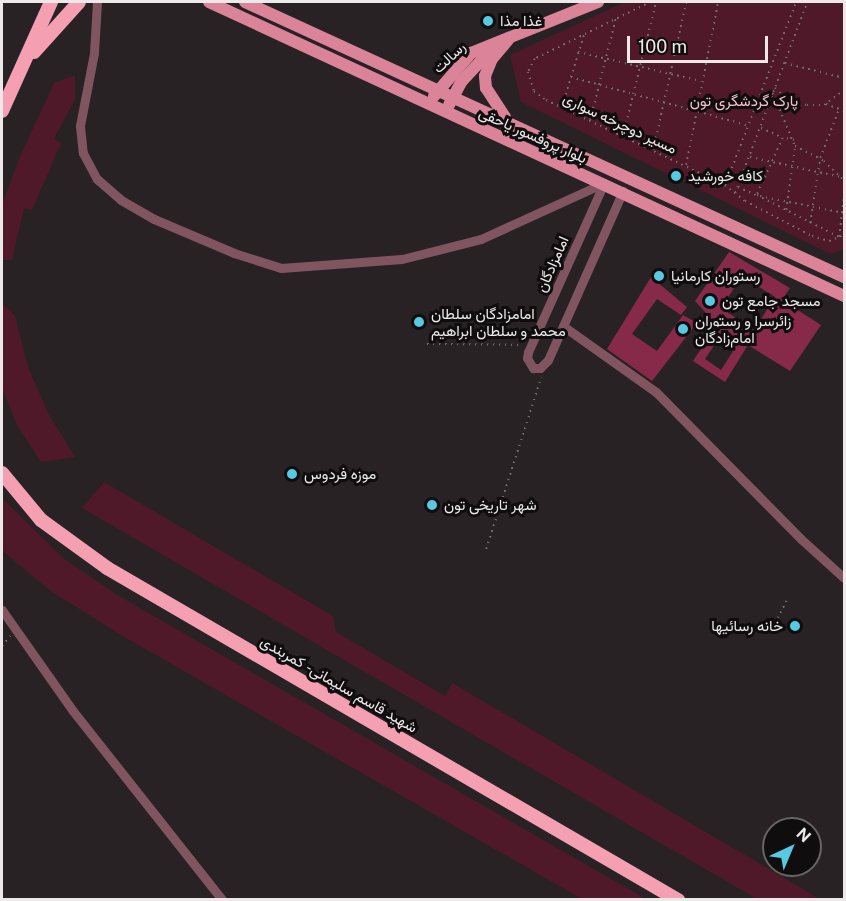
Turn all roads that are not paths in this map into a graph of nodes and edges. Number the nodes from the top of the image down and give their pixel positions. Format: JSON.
{"nodes":[{"id":1,"x":51,"y":2,"type":"edge"},
{"id":2,"x":79,"y":2,"type":"edge"},
{"id":3,"x":97,"y":2,"type":"edge"},
{"id":4,"x":209,"y":2,"type":"edge"},
{"id":5,"x":245,"y":2,"type":"edge"},
{"id":6,"x":598,"y":2,"type":"edge"},
{"id":7,"x":504,"y":41,"type":"junction"},
{"id":8,"x":471,"y":53,"type":"junction"},
{"id":9,"x":20,"y":70,"type":"junction"},
{"id":10,"x":407,"y":76,"type":"junction"},
{"id":11,"x":440,"y":86,"type":"junction"},
{"id":12,"x":455,"y":94,"type":"junction"},
{"id":13,"x":430,"y":104,"type":"junction"},
{"id":14,"x":2,"y":111,"type":"edge"},
{"id":15,"x":446,"y":112,"type":"junction"},
{"id":16,"x":526,"y":129,"type":"junction"},
{"id":17,"x":520,"y":145,"type":"junction"},
{"id":18,"x":604,"y":183,"type":"junction"},
{"id":19,"x":623,"y":192,"type":"junction"},
{"id":20,"x":844,"y":277,"type":"edge"},
{"id":21,"x":844,"y":296,"type":"edge"},
{"id":22,"x":563,"y":326,"type":"junction"},
{"id":23,"x":2,"y":473,"type":"edge"},
{"id":24,"x":844,"y":578,"type":"edge"},
{"id":25,"x":2,"y":610,"type":"edge"},
{"id":26,"x":222,"y":900,"type":"edge"},
{"id":27,"x":678,"y":900,"type":"edge"}],
"edges":[{"from":1,"to":9,"type":"highway"},
{"from":2,"to":9,"type":"highway"},
{"from":3,"to":18,"type":"street"},
{"from":4,"to":13,"type":"main road","name":"بلوار پروفسور یاحقی"},
{"from":5,"to":10,"type":"main road","name":"بلوار پروفسور یاحقی"},
{"from":6,"to":7,"type":"main road","name":"رسالت"},
{"from":7,"to":8,"type":"main road","name":"رسالت"},
{"from":7,"to":12,"type":"main road","name":"رسالت"},
{"from":7,"to":16,"type":"main road"},
{"from":8,"to":10,"type":"main road"},
{"from":8,"to":11,"type":"main road","name":"رسالت"},
{"from":9,"to":14,"type":"highway"},
{"from":10,"to":11,"type":"main road","name":"بلوار پروفسور یاحقی"},
{"from":11,"to":12,"type":"main road","name":"بلوار پروفسور یاحقی"},
{"from":11,"to":13,"type":"main road","name":"رسالت"},
{"from":12,"to":15,"type":"main road","name":"رسالت"},
{"from":12,"to":16,"type":"main road","name":"بلوار پروفسور یاحقی"},
{"from":13,"to":15,"type":"main road","name":"بلوار پروفسور یاحقی"},
{"from":15,"to":17,"type":"main road","name":"بلوار پروفسور یاحقی"},
{"from":16,"to":17,"type":"main road"},
{"from":16,"to":20,"type":"main road","name":"بلوار پروفسور یاحقی"},
{"from":17,"to":18,"type":"main road","name":"بلوار پروفسور یاحقی"},
{"from":18,"to":19,"type":"main road","name":"بلوار پروفسور یاحقی"},
{"from":18,"to":22,"type":"street","name":"امامزادگان"},
{"from":19,"to":21,"type":"main road","name":"بلوار پروفسور یاحقی"},
{"from":19,"to":22,"type":"street"},
{"from":22,"to":24,"type":"street"},
{"from":23,"to":27,"type":"highway","name":"شهید قاسم سلیمانی - کمربندی"},
{"from":25,"to":26,"type":"street"}]}
